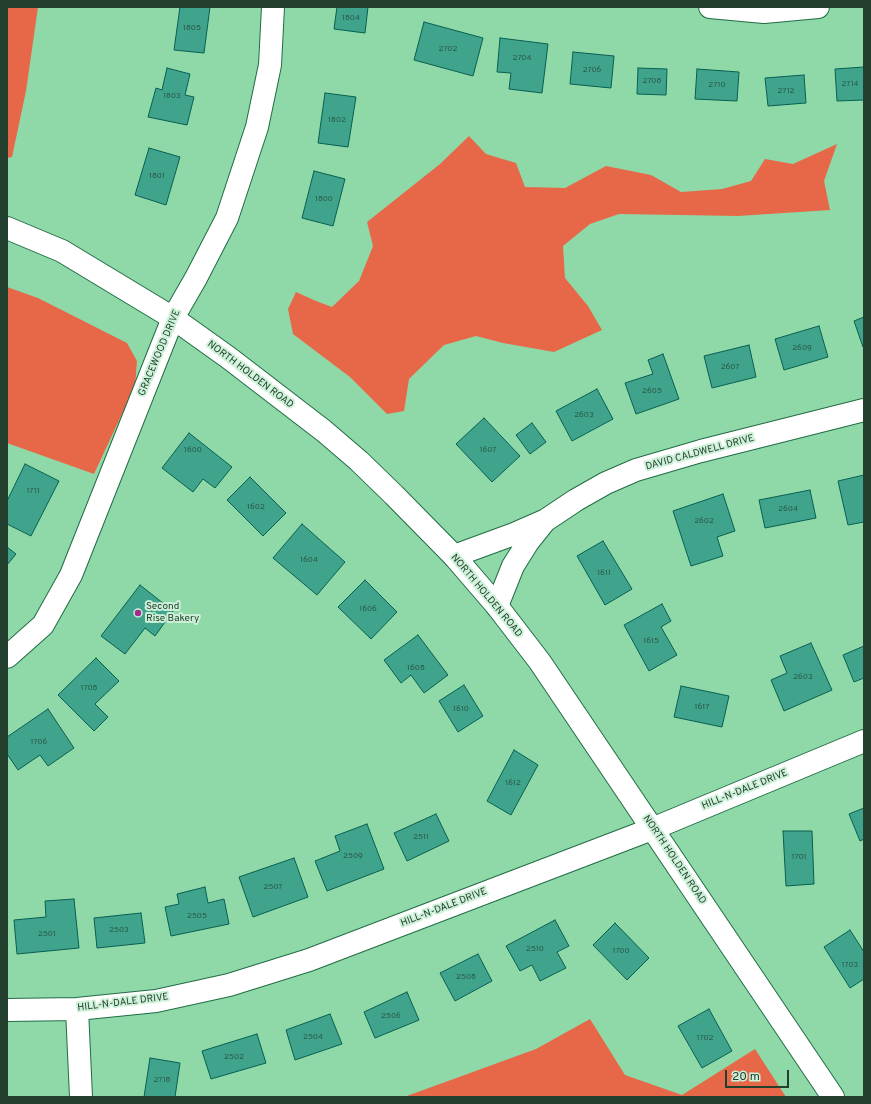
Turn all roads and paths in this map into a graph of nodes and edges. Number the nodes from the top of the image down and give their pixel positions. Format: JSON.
{"nodes":[{"id":1,"x":273,"y":7,"type":"edge"},
{"id":2,"x":710,"y":7,"type":"edge"},
{"id":3,"x":818,"y":7,"type":"edge"},
{"id":4,"x":7,"y":228,"type":"edge"},
{"id":5,"x":173,"y":318,"type":"junction"},
{"id":6,"x":864,"y":410,"type":"edge"},
{"id":7,"x":546,"y":520,"type":"junction"},
{"id":8,"x":454,"y":556,"type":"junction"},
{"id":9,"x":497,"y":606,"type":"junction"},
{"id":10,"x":7,"y":657,"type":"edge"},
{"id":11,"x":864,"y":741,"type":"edge"},
{"id":12,"x":652,"y":829,"type":"junction"},
{"id":13,"x":78,"y":1009,"type":"junction"},
{"id":14,"x":7,"y":1010,"type":"edge"},
{"id":15,"x":81,"y":1097,"type":"edge"},
{"id":16,"x":833,"y":1097,"type":"edge"}],
"edges":[{"from":1,"to":5,"type":"street","name":"GRACEWOOD DRIVE"},
{"from":2,"to":3,"type":"street"},
{"from":4,"to":5,"type":"street","name":"NORTH HOLDEN ROAD"},
{"from":5,"to":8,"type":"street","name":"NORTH HOLDEN ROAD"},
{"from":5,"to":10,"type":"street","name":"GRACEWOOD DRIVE"},
{"from":6,"to":7,"type":"street","name":"DAVID CALDWELL DRIVE"},
{"from":7,"to":8,"type":"street","name":"DAVID CALDWELL DRIVE"},
{"from":7,"to":9,"type":"street","name":"DAVID CALDWELL DRIVE"},
{"from":8,"to":9,"type":"street","name":"NORTH HOLDEN ROAD"},
{"from":9,"to":12,"type":"street","name":"NORTH HOLDEN ROAD"},
{"from":11,"to":12,"type":"street","name":"HILL-N-DALE DRIVE"},
{"from":12,"to":13,"type":"street","name":"HILL-N-DALE DRIVE"},
{"from":12,"to":16,"type":"street","name":"NORTH HOLDEN ROAD"},
{"from":13,"to":14,"type":"street","name":"HILL-N-DALE DRIVE"},
{"from":13,"to":15,"type":"street"}]}
